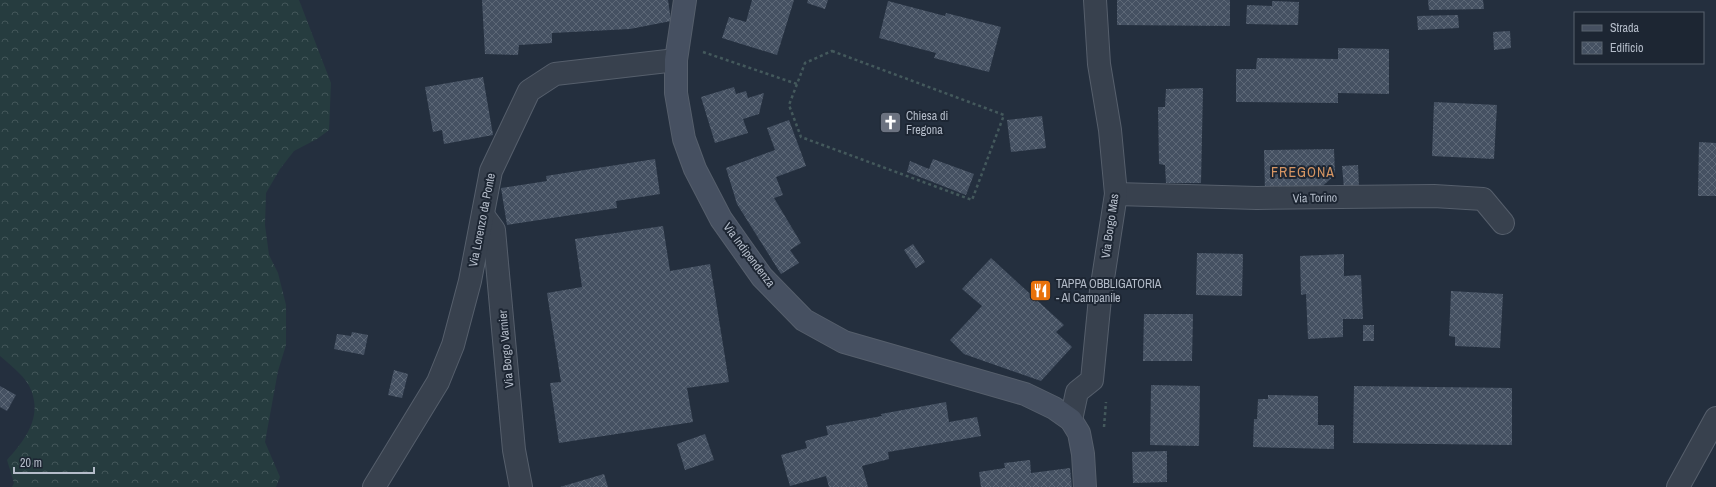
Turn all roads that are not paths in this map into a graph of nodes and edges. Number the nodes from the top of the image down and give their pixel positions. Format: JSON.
{"nodes":[{"id":1,"x":685,"y":0,"type":"edge"},
{"id":2,"x":1095,"y":0,"type":"edge"},
{"id":3,"x":676,"y":60,"type":"junction"},
{"id":4,"x":1116,"y":194,"type":"junction"},
{"id":5,"x":483,"y":215,"type":"junction"},
{"id":6,"x":1503,"y":223,"type":"dead end"},
{"id":7,"x":1716,"y":418,"type":"edge"},
{"id":8,"x":1071,"y":420,"type":"junction"},
{"id":9,"x":374,"y":487,"type":"edge"},
{"id":10,"x":521,"y":487,"type":"edge"},
{"id":11,"x":1085,"y":487,"type":"edge"},
{"id":12,"x":1678,"y":487,"type":"edge"}],
"edges":[{"from":1,"to":3,"type":"main road","name":"Via Indipendenza"},
{"from":2,"to":4,"type":"street","name":"Via Borgo Mas"},
{"from":3,"to":5,"type":"street","name":"Via Lorenzo da Ponte"},
{"from":3,"to":8,"type":"main road","name":"Via Indipendenza"},
{"from":4,"to":6,"type":"street","name":"Via Torino"},
{"from":4,"to":8,"type":"street","name":"Via Borgo Mas"},
{"from":5,"to":9,"type":"street","name":"Via Lorenzo da Ponte"},
{"from":5,"to":10,"type":"street","name":"Via Borgo Varnier"},
{"from":7,"to":12,"type":"street"},
{"from":8,"to":11,"type":"main road","name":"Via Indipendenza"}]}
